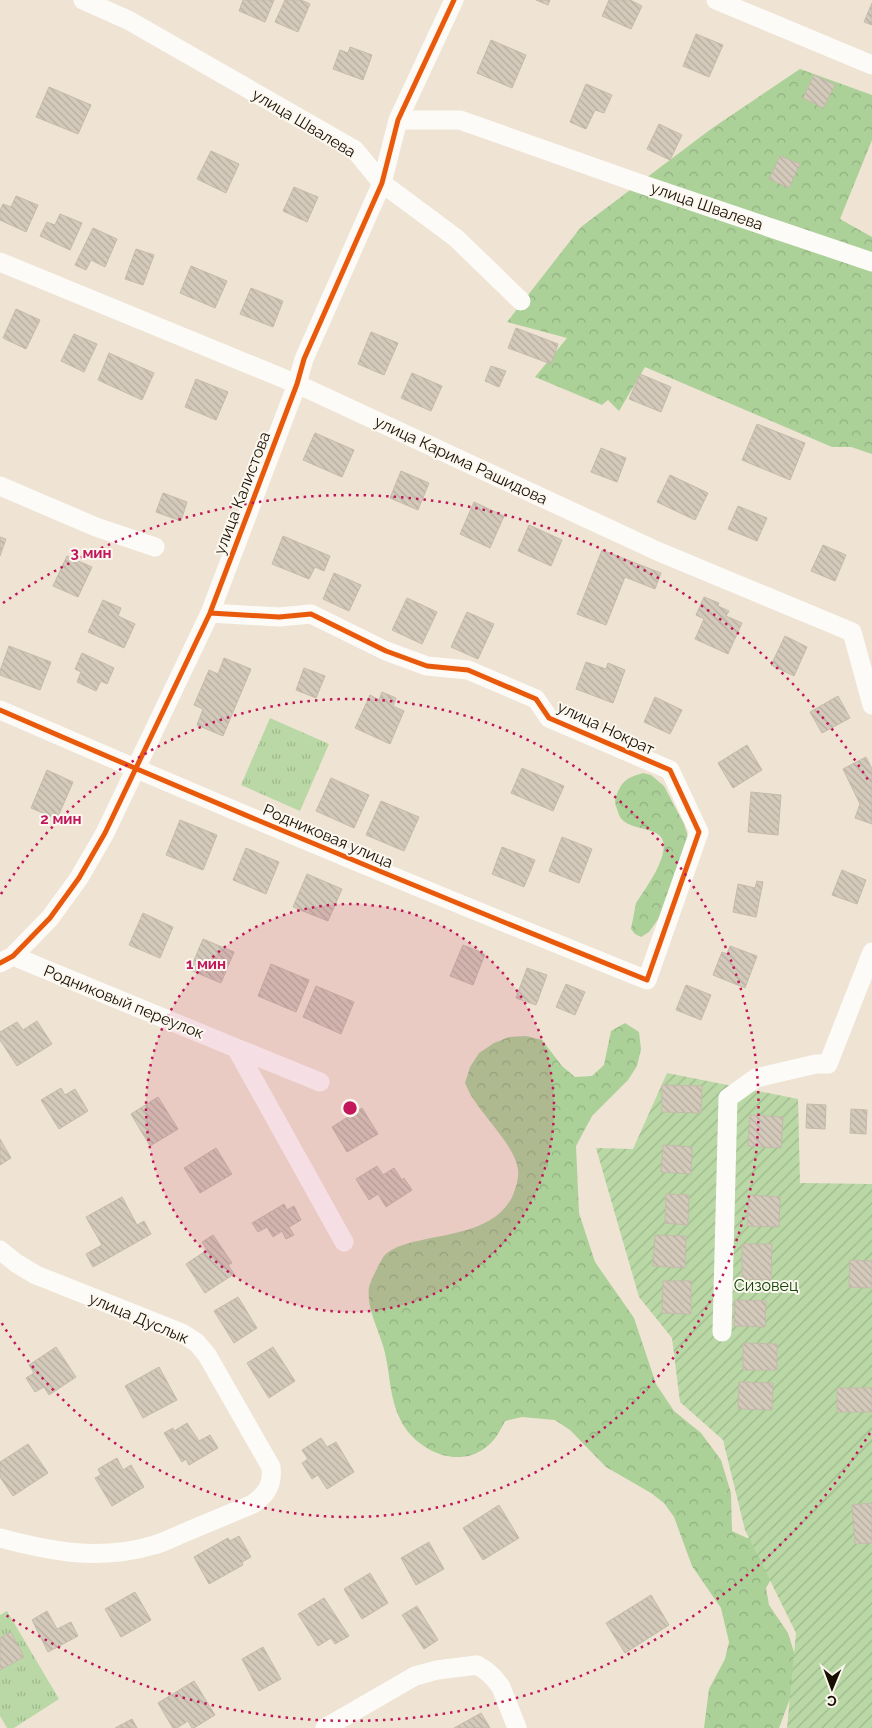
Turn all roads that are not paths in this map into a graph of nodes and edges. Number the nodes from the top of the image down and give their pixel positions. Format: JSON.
{"nodes":[{"id":1,"x":83,"y":0,"type":"edge"},
{"id":2,"x":454,"y":0,"type":"edge"},
{"id":3,"x":716,"y":0,"type":"edge"},
{"id":4,"x":872,"y":65,"type":"edge"},
{"id":5,"x":398,"y":120,"type":"junction"},
{"id":6,"x":382,"y":183,"type":"junction"},
{"id":7,"x":0,"y":262,"type":"edge"},
{"id":8,"x":872,"y":262,"type":"edge"},
{"id":9,"x":521,"y":301,"type":"dead end"},
{"id":10,"x":297,"y":384,"type":"junction"},
{"id":11,"x":0,"y":486,"type":"edge"},
{"id":12,"x":155,"y":547,"type":"dead end"},
{"id":13,"x":210,"y":613,"type":"junction"},
{"id":14,"x":872,"y":705,"type":"edge"},
{"id":15,"x":0,"y":710,"type":"edge"},
{"id":16,"x":136,"y":769,"type":"junction"},
{"id":17,"x":872,"y":952,"type":"edge"},
{"id":18,"x":6,"y":959,"type":"edge"},
{"id":19,"x":647,"y":980,"type":"joint"},
{"id":20,"x":236,"y":1048,"type":"junction"},
{"id":21,"x":320,"y":1082,"type":"dead end"},
{"id":22,"x":344,"y":1242,"type":"dead end"},
{"id":23,"x":0,"y":1250,"type":"edge"},
{"id":24,"x":722,"y":1332,"type":"dead end"},
{"id":25,"x":0,"y":1538,"type":"edge"},
{"id":26,"x":324,"y":1728,"type":"edge"},
{"id":27,"x":517,"y":1728,"type":"edge"}],
"edges":[{"from":1,"to":6,"type":"street","name":"улица Швалева"},
{"from":2,"to":5,"type":"street","name":"улица Калистова"},
{"from":3,"to":4,"type":"street"},
{"from":5,"to":6,"type":"street","name":"улица Калистова"},
{"from":5,"to":8,"type":"street","name":"улица Швалева"},
{"from":6,"to":9,"type":"street","name":"улица Швалева"},
{"from":6,"to":10,"type":"street","name":"улица Калистова"},
{"from":7,"to":10,"type":"street","name":"улица Карима Рашидова"},
{"from":10,"to":13,"type":"street","name":"улица Калистова"},
{"from":10,"to":14,"type":"street","name":"улица Карима Рашидова"},
{"from":11,"to":12,"type":"street"},
{"from":13,"to":16,"type":"street","name":"улица Калистова"},
{"from":13,"to":19,"type":"street","name":"улица Нократ"},
{"from":15,"to":16,"type":"street","name":"Родниковая улица"},
{"from":16,"to":18,"type":"street","name":"улица Калистова"},
{"from":16,"to":19,"type":"street","name":"Родниковая улица"},
{"from":17,"to":24,"type":"street"},
{"from":18,"to":20,"type":"street","name":"Родниковый переулок"},
{"from":20,"to":21,"type":"street","name":"Родниковый переулок"},
{"from":20,"to":22,"type":"street"},
{"from":23,"to":25,"type":"street","name":"улица Дуслык"},
{"from":26,"to":27,"type":"street"}]}
